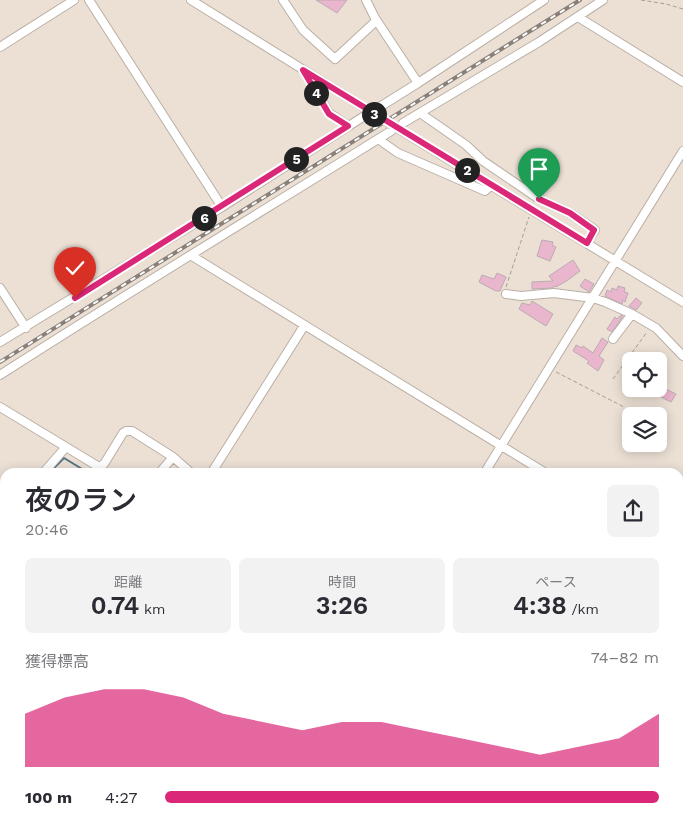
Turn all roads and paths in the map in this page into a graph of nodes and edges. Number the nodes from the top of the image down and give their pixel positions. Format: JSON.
{"nodes":[{"id":1,"x":74,"y":0,"type":"edge"},
{"id":2,"x":89,"y":0,"type":"edge"},
{"id":3,"x":191,"y":0,"type":"edge"},
{"id":4,"x":283,"y":0,"type":"edge"},
{"id":5,"x":366,"y":0,"type":"edge"},
{"id":6,"x":544,"y":0,"type":"edge"},
{"id":7,"x":603,"y":0,"type":"edge"},
{"id":8,"x":641,"y":0,"type":"edge"},
{"id":9,"x":683,"y":9,"type":"edge"},
{"id":10,"x":578,"y":18,"type":"junction"},
{"id":11,"x":376,"y":21,"type":"junction"},
{"id":12,"x":0,"y":47,"type":"edge"},
{"id":13,"x":303,"y":70,"type":"junction"},
{"id":14,"x":683,"y":82,"type":"edge"},
{"id":15,"x":418,"y":84,"type":"junction"},
{"id":16,"x":372,"y":112,"type":"junction"},
{"id":17,"x":420,"y":113,"type":"junction"},
{"id":18,"x":403,"y":123,"type":"dead end"},
{"id":19,"x":348,"y":126,"type":"junction"},
{"id":20,"x":392,"y":128,"type":"junction"},
{"id":21,"x":378,"y":139,"type":"junction"},
{"id":22,"x":683,"y":151,"type":"edge"},
{"id":23,"x":492,"y":185,"type":"junction"},
{"id":24,"x":222,"y":206,"type":"junction"},
{"id":25,"x":532,"y":210,"type":"junction"},
{"id":26,"x":587,"y":243,"type":"junction"},
{"id":27,"x":192,"y":256,"type":"junction"},
{"id":28,"x":615,"y":260,"type":"junction"},
{"id":29,"x":0,"y":288,"type":"edge"},
{"id":30,"x":506,"y":294,"type":"joint"},
{"id":31,"x":593,"y":298,"type":"junction"},
{"id":32,"x":683,"y":302,"type":"edge"},
{"id":33,"x":632,"y":314,"type":"junction"},
{"id":34,"x":304,"y":326,"type":"junction"},
{"id":35,"x":652,"y":326,"type":"junction"},
{"id":36,"x":26,"y":328,"type":"junction"},
{"id":37,"x":613,"y":339,"type":"dead end"},
{"id":38,"x":0,"y":342,"type":"edge"},
{"id":39,"x":683,"y":356,"type":"edge"},
{"id":40,"x":549,"y":369,"type":"junction"},
{"id":41,"x":0,"y":375,"type":"edge"},
{"id":42,"x":613,"y":379,"type":"dead end"},
{"id":43,"x":0,"y":407,"type":"edge"},
{"id":44,"x":624,"y":407,"type":"dead end"},
{"id":45,"x":501,"y":446,"type":"junction"},
{"id":46,"x":66,"y":448,"type":"junction"},
{"id":47,"x":173,"y":457,"type":"junction"},
{"id":48,"x":48,"y":468,"type":"edge"},
{"id":49,"x":163,"y":468,"type":"edge"},
{"id":50,"x":185,"y":468,"type":"edge"},
{"id":51,"x":215,"y":468,"type":"edge"},
{"id":52,"x":487,"y":468,"type":"edge"},
{"id":53,"x":537,"y":468,"type":"edge"}],
"edges":[{"from":1,"to":12,"type":"street"},
{"from":2,"to":24,"type":"street"},
{"from":3,"to":13,"type":"street"},
{"from":4,"to":11,"type":"street"},
{"from":5,"to":11,"type":"street"},
{"from":6,"to":15,"type":"street"},
{"from":7,"to":10,"type":"street"},
{"from":8,"to":9,"type":"path"},
{"from":10,"to":14,"type":"street"},
{"from":10,"to":17,"type":"street"},
{"from":11,"to":15,"type":"street"},
{"from":13,"to":16,"type":"street"},
{"from":13,"to":19,"type":"street"},
{"from":15,"to":16,"type":"street"},
{"from":16,"to":19,"type":"street"},
{"from":16,"to":20,"type":"street","bridge":true},
{"from":17,"to":18,"type":"street"},
{"from":17,"to":26,"type":"street"},
{"from":19,"to":24,"type":"street"},
{"from":20,"to":21,"type":"street"},
{"from":20,"to":23,"type":"street"},
{"from":21,"to":23,"type":"street"},
{"from":21,"to":27,"type":"street"},
{"from":22,"to":28,"type":"street"},
{"from":23,"to":25,"type":"street"},
{"from":24,"to":36,"type":"street"},
{"from":25,"to":26,"type":"street"},
{"from":25,"to":30,"type":"path"},
{"from":26,"to":28,"type":"street"},
{"from":27,"to":34,"type":"street"},
{"from":27,"to":41,"type":"street"},
{"from":28,"to":31,"type":"street"},
{"from":28,"to":32,"type":"street"},
{"from":29,"to":36,"type":"street"},
{"from":30,"to":31,"type":"street"},
{"from":31,"to":33,"type":"street"},
{"from":31,"to":40,"type":"street"},
{"from":33,"to":35,"type":"street"},
{"from":33,"to":37,"type":"street"},
{"from":34,"to":45,"type":"street"},
{"from":34,"to":51,"type":"street"},
{"from":35,"to":39,"type":"street"},
{"from":35,"to":42,"type":"path"},
{"from":36,"to":38,"type":"street"},
{"from":40,"to":44,"type":"path"},
{"from":40,"to":45,"type":"street"},
{"from":43,"to":46,"type":"street"},
{"from":45,"to":52,"type":"street"},
{"from":45,"to":53,"type":"street"},
{"from":46,"to":47,"type":"street"},
{"from":46,"to":48,"type":"street"},
{"from":47,"to":49,"type":"street"},
{"from":47,"to":50,"type":"street"}]}
